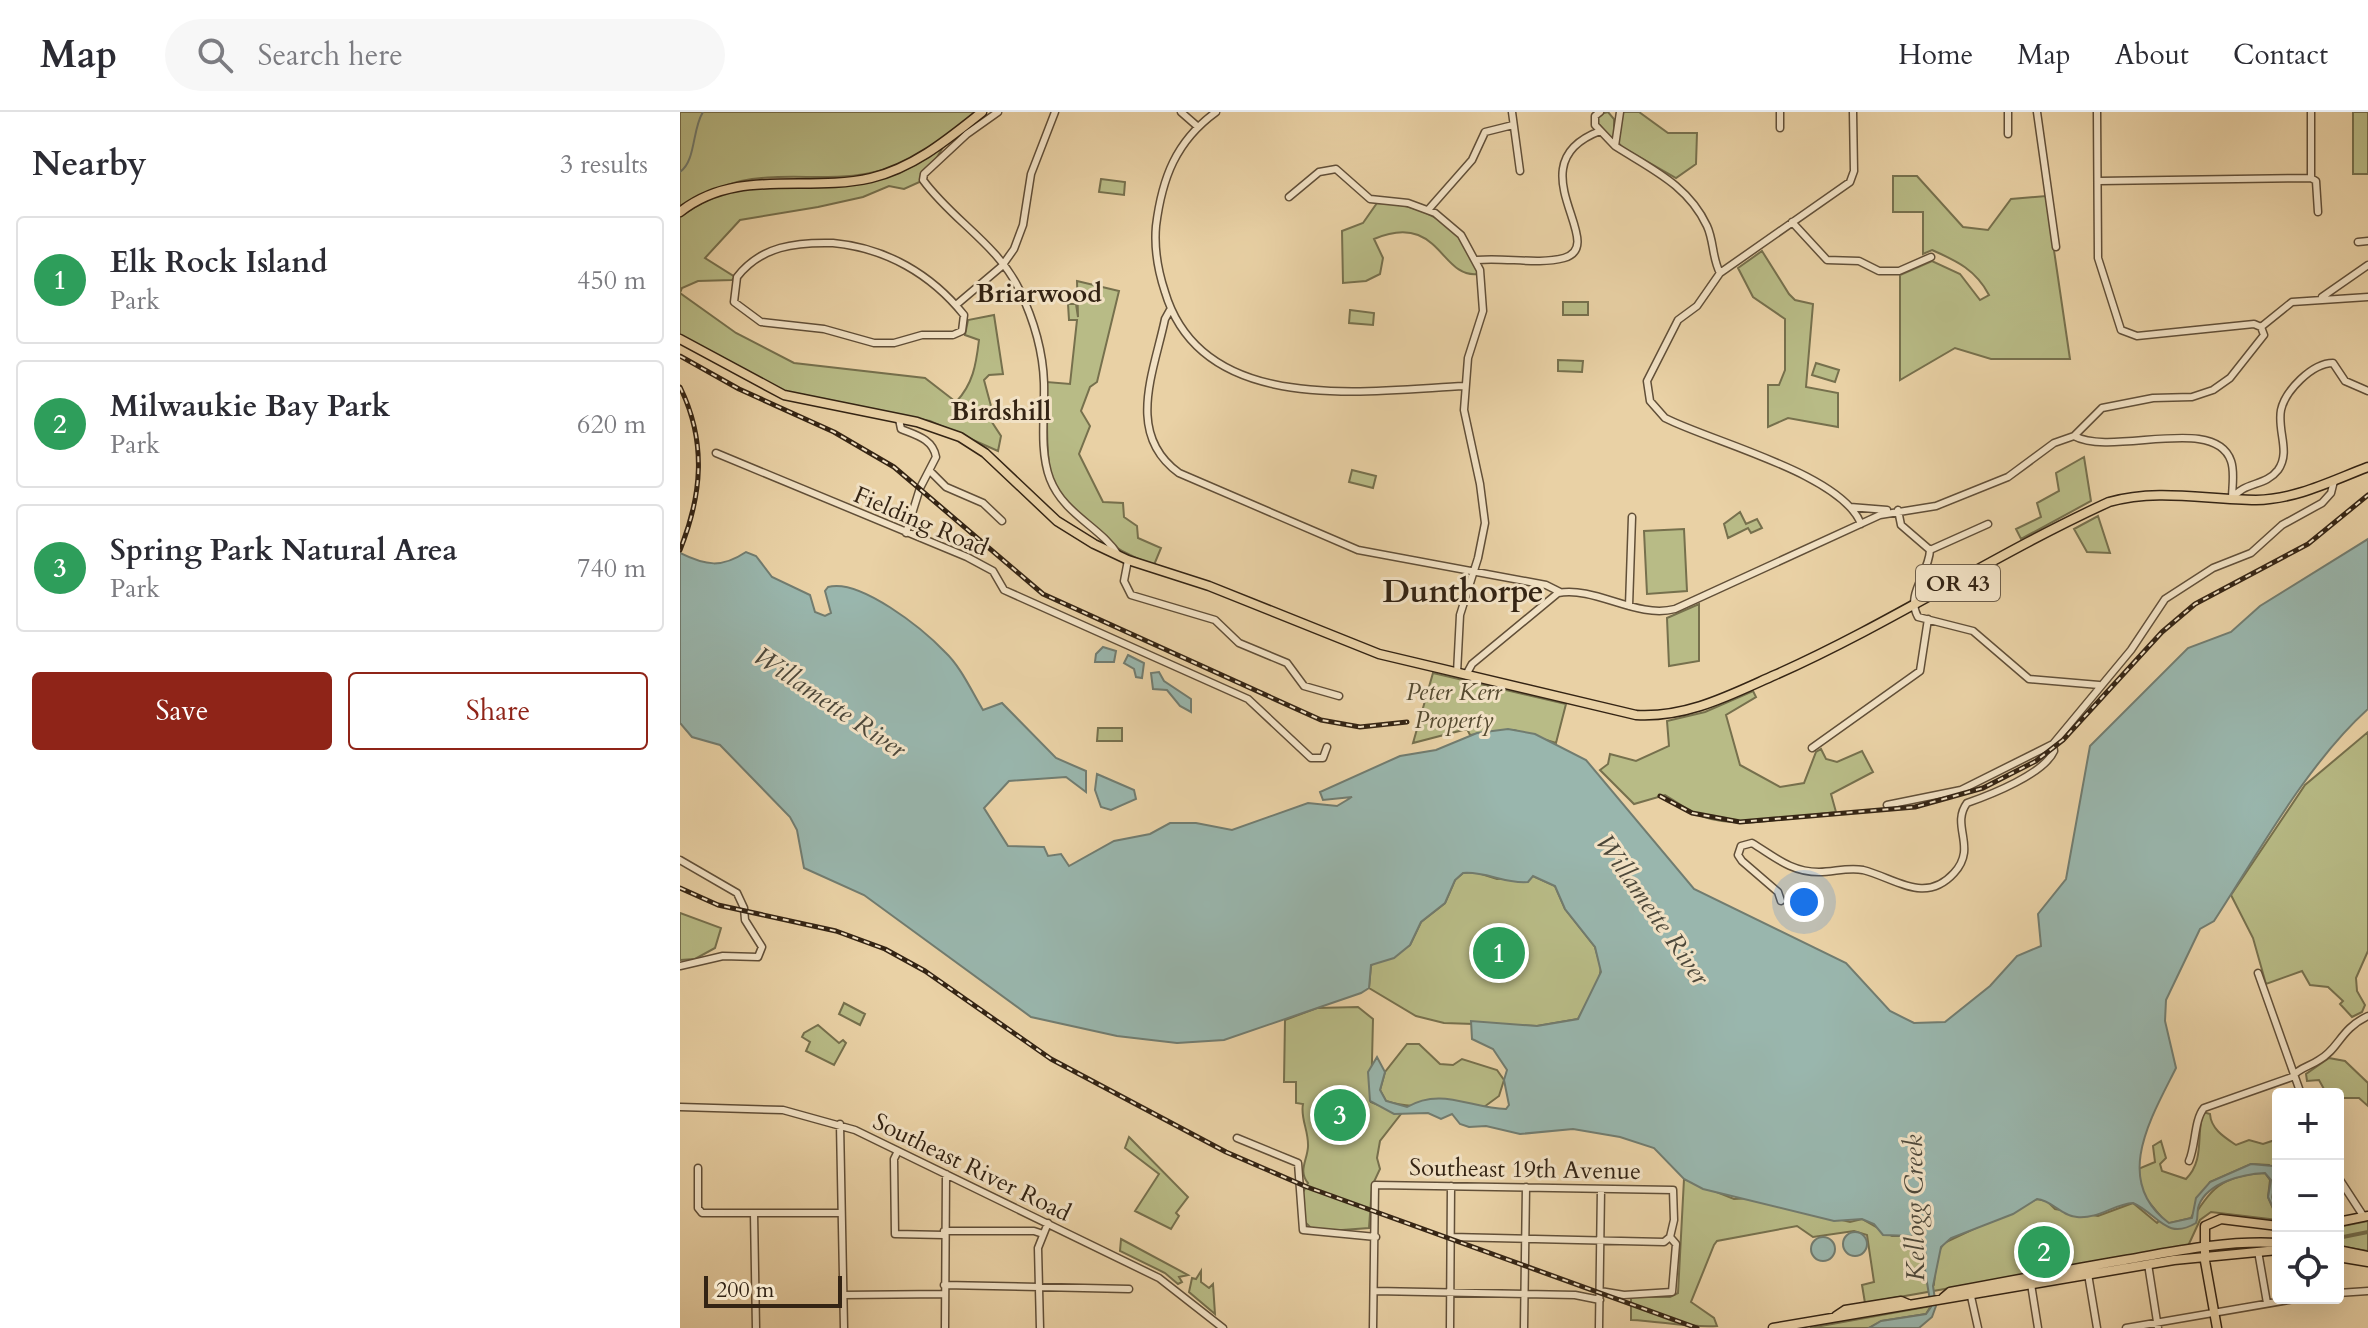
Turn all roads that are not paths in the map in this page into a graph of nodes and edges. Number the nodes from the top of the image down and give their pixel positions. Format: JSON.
{"nodes":[{"id":1,"x":982,"y":112,"type":"edge"},
{"id":2,"x":998,"y":112,"type":"edge"},
{"id":3,"x":1055,"y":112,"type":"edge"},
{"id":4,"x":1181,"y":112,"type":"edge"},
{"id":5,"x":1216,"y":112,"type":"edge"},
{"id":6,"x":1512,"y":112,"type":"edge"},
{"id":7,"x":1600,"y":112,"type":"edge"},
{"id":8,"x":1780,"y":112,"type":"edge"},
{"id":9,"x":1853,"y":112,"type":"edge"},
{"id":10,"x":2008,"y":112,"type":"edge"},
{"id":11,"x":2037,"y":112,"type":"edge"},
{"id":12,"x":2097,"y":112,"type":"edge"},
{"id":13,"x":2311,"y":112,"type":"edge"},
{"id":14,"x":1616,"y":114,"type":"edge"},
{"id":15,"x":1513,"y":125,"type":"junction"},
{"id":16,"x":1197,"y":126,"type":"junction"},
{"id":17,"x":1780,"y":128,"type":"dead end"},
{"id":18,"x":1600,"y":131,"type":"junction"},
{"id":19,"x":2008,"y":134,"type":"dead end"},
{"id":20,"x":1615,"y":146,"type":"junction"},
{"id":21,"x":1520,"y":171,"type":"dead end"},
{"id":22,"x":2311,"y":178,"type":"junction"},
{"id":23,"x":2099,"y":181,"type":"junction"},
{"id":24,"x":1289,"y":197,"type":"dead end"},
{"id":25,"x":1428,"y":210,"type":"junction"},
{"id":26,"x":680,"y":212,"type":"edge"},
{"id":27,"x":2318,"y":212,"type":"dead end"},
{"id":28,"x":1792,"y":222,"type":"junction"},
{"id":29,"x":2368,"y":241,"type":"edge"},
{"id":30,"x":2358,"y":242,"type":"dead end"},
{"id":31,"x":2056,"y":247,"type":"dead end"},
{"id":32,"x":1931,"y":257,"type":"dead end"},
{"id":33,"x":1477,"y":260,"type":"junction"},
{"id":34,"x":1004,"y":263,"type":"junction"},
{"id":35,"x":2368,"y":265,"type":"edge"},
{"id":36,"x":1720,"y":273,"type":"junction"},
{"id":37,"x":2368,"y":297,"type":"edge"},
{"id":38,"x":2318,"y":299,"type":"junction"},
{"id":39,"x":956,"y":305,"type":"junction"},
{"id":40,"x":1170,"y":310,"type":"junction"},
{"id":41,"x":2261,"y":327,"type":"junction"},
{"id":42,"x":680,"y":339,"type":"edge"},
{"id":43,"x":1464,"y":386,"type":"junction"},
{"id":44,"x":2368,"y":391,"type":"edge"},
{"id":45,"x":899,"y":419,"type":"junction"},
{"id":46,"x":2074,"y":436,"type":"junction"},
{"id":47,"x":716,"y":453,"type":"dead end"},
{"id":48,"x":2368,"y":467,"type":"edge"},
{"id":49,"x":931,"y":472,"type":"junction"},
{"id":50,"x":2334,"y":481,"type":"junction"},
{"id":51,"x":2232,"y":499,"type":"junction"},
{"id":52,"x":1849,"y":506,"type":"junction"},
{"id":53,"x":1898,"y":510,"type":"junction"},
{"id":54,"x":1632,"y":517,"type":"dead end"},
{"id":55,"x":1002,"y":521,"type":"dead end"},
{"id":56,"x":1861,"y":524,"type":"junction"},
{"id":57,"x":1988,"y":524,"type":"dead end"},
{"id":58,"x":906,"y":533,"type":"junction"},
{"id":59,"x":1930,"y":550,"type":"junction"},
{"id":60,"x":1119,"y":556,"type":"junction"},
{"id":61,"x":1128,"y":560,"type":"junction"},
{"id":62,"x":1474,"y":572,"type":"junction"},
{"id":63,"x":1560,"y":592,"type":"junction"},
{"id":64,"x":1629,"y":606,"type":"junction"},
{"id":65,"x":1913,"y":607,"type":"junction"},
{"id":66,"x":1928,"y":619,"type":"junction"},
{"id":67,"x":1461,"y":674,"type":"junction"},
{"id":68,"x":2099,"y":685,"type":"junction"},
{"id":69,"x":1339,"y":696,"type":"dead end"},
{"id":70,"x":2053,"y":744,"type":"junction"},
{"id":71,"x":1327,"y":747,"type":"dead end"},
{"id":72,"x":1812,"y":748,"type":"dead end"},
{"id":73,"x":1887,"y":805,"type":"dead end"},
{"id":74,"x":680,"y":860,"type":"edge"},
{"id":75,"x":1781,"y":901,"type":"dead end"},
{"id":76,"x":680,"y":966,"type":"edge"},
{"id":77,"x":2258,"y":973,"type":"dead end"},
{"id":78,"x":2368,"y":1016,"type":"edge"},
{"id":79,"x":2295,"y":1074,"type":"junction"},
{"id":80,"x":2299,"y":1088,"type":"edge"},
{"id":81,"x":680,"y":1107,"type":"edge"},
{"id":82,"x":840,"y":1124,"type":"junction"},
{"id":83,"x":1237,"y":1138,"type":"dead end"},
{"id":84,"x":898,"y":1151,"type":"junction"},
{"id":85,"x":2189,"y":1161,"type":"dead end"},
{"id":86,"x":698,"y":1168,"type":"dead end"},
{"id":87,"x":946,"y":1174,"type":"junction"},
{"id":88,"x":2344,"y":1185,"type":"edge"},
{"id":89,"x":1451,"y":1186,"type":"junction"},
{"id":90,"x":1526,"y":1187,"type":"junction"},
{"id":91,"x":1601,"y":1189,"type":"junction"},
{"id":92,"x":754,"y":1213,"type":"junction"},
{"id":93,"x":841,"y":1213,"type":"junction"},
{"id":94,"x":2366,"y":1216,"type":"edge"},
{"id":95,"x":2344,"y":1221,"type":"edge"},
{"id":96,"x":1048,"y":1223,"type":"junction"},
{"id":97,"x":2272,"y":1226,"type":"edge"},
{"id":98,"x":944,"y":1233,"type":"junction"},
{"id":99,"x":1043,"y":1234,"type":"junction"},
{"id":100,"x":1376,"y":1237,"type":"junction"},
{"id":101,"x":1451,"y":1237,"type":"junction"},
{"id":102,"x":1670,"y":1237,"type":"junction"},
{"id":103,"x":1525,"y":1239,"type":"junction"},
{"id":104,"x":1600,"y":1240,"type":"junction"},
{"id":105,"x":2272,"y":1244,"type":"edge"},
{"id":106,"x":2272,"y":1250,"type":"edge"},
{"id":107,"x":2258,"y":1251,"type":"junction"},
{"id":108,"x":2344,"y":1251,"type":"edge"},
{"id":109,"x":2204,"y":1252,"type":"junction"},
{"id":110,"x":2368,"y":1256,"type":"edge"},
{"id":111,"x":2344,"y":1258,"type":"edge"},
{"id":112,"x":2368,"y":1262,"type":"edge"},
{"id":113,"x":2148,"y":1264,"type":"junction"},
{"id":114,"x":2088,"y":1270,"type":"junction"},
{"id":115,"x":2031,"y":1284,"type":"junction"},
{"id":116,"x":944,"y":1285,"type":"junction"},
{"id":117,"x":1039,"y":1287,"type":"junction"},
{"id":118,"x":1129,"y":1289,"type":"dead end"},
{"id":119,"x":1375,"y":1291,"type":"junction"},
{"id":120,"x":1600,"y":1291,"type":"junction"},
{"id":121,"x":2368,"y":1291,"type":"edge"},
{"id":122,"x":1450,"y":1292,"type":"junction"},
{"id":123,"x":1970,"y":1292,"type":"junction"},
{"id":124,"x":2344,"y":1293,"type":"edge"},
{"id":125,"x":945,"y":1294,"type":"junction"},
{"id":126,"x":1525,"y":1294,"type":"junction"},
{"id":127,"x":843,"y":1295,"type":"junction"},
{"id":128,"x":1600,"y":1300,"type":"junction"},
{"id":129,"x":1894,"y":1302,"type":"junction"},
{"id":130,"x":2272,"y":1302,"type":"edge"},
{"id":131,"x":2267,"y":1303,"type":"junction"},
{"id":132,"x":1908,"y":1304,"type":"junction"},
{"id":133,"x":1878,"y":1312,"type":"junction"},
{"id":134,"x":2214,"y":1312,"type":"junction"},
{"id":135,"x":1835,"y":1316,"type":"junction"},
{"id":136,"x":2158,"y":1325,"type":"edge"},
{"id":137,"x":756,"y":1328,"type":"edge"},
{"id":138,"x":844,"y":1328,"type":"edge"},
{"id":139,"x":945,"y":1328,"type":"edge"},
{"id":140,"x":1040,"y":1328,"type":"edge"},
{"id":141,"x":1223,"y":1328,"type":"edge"},
{"id":142,"x":1373,"y":1328,"type":"edge"},
{"id":143,"x":1450,"y":1328,"type":"edge"},
{"id":144,"x":1524,"y":1328,"type":"edge"},
{"id":145,"x":1599,"y":1328,"type":"edge"},
{"id":146,"x":1773,"y":1328,"type":"edge"},
{"id":147,"x":1978,"y":1328,"type":"edge"},
{"id":148,"x":2038,"y":1328,"type":"edge"},
{"id":149,"x":2097,"y":1328,"type":"edge"},
{"id":150,"x":2126,"y":1328,"type":"edge"},
{"id":151,"x":2217,"y":1328,"type":"edge"}],
"edges":[{"from":1,"to":26,"type":"main road"},
{"from":2,"to":34,"type":"street"},
{"from":3,"to":34,"type":"street"},
{"from":4,"to":16,"type":"street"},
{"from":5,"to":16,"type":"street"},
{"from":6,"to":15,"type":"street"},
{"from":7,"to":18,"type":"street"},
{"from":8,"to":17,"type":"street"},
{"from":9,"to":28,"type":"street"},
{"from":10,"to":19,"type":"street"},
{"from":11,"to":31,"type":"street"},
{"from":12,"to":23,"type":"street"},
{"from":13,"to":22,"type":"street"},
{"from":14,"to":20,"type":"street"},
{"from":15,"to":21,"type":"street"},
{"from":15,"to":25,"type":"street"},
{"from":16,"to":40,"type":"street"},
{"from":18,"to":20,"type":"street"},
{"from":18,"to":33,"type":"street"},
{"from":20,"to":36,"type":"street"},
{"from":22,"to":23,"type":"street"},
{"from":22,"to":27,"type":"street"},
{"from":23,"to":41,"type":"street"},
{"from":24,"to":25,"type":"street"},
{"from":25,"to":33,"type":"street"},
{"from":28,"to":32,"type":"street"},
{"from":28,"to":36,"type":"street"},
{"from":29,"to":30,"type":"street"},
{"from":33,"to":43,"type":"street"},
{"from":34,"to":39,"type":"street"},
{"from":34,"to":60,"type":"street"},
{"from":35,"to":38,"type":"street"},
{"from":36,"to":52,"type":"street"},
{"from":37,"to":38,"type":"street"},
{"from":38,"to":41,"type":"street"},
{"from":39,"to":39,"type":"street"},
{"from":40,"to":43,"type":"street"},
{"from":40,"to":62,"type":"street"},
{"from":41,"to":46,"type":"street"},
{"from":42,"to":45,"type":"main road","number":"OR 43"},
{"from":43,"to":62,"type":"street"},
{"from":44,"to":51,"type":"street"},
{"from":45,"to":49,"type":"street"},
{"from":45,"to":60,"type":"main road","number":"OR 43"},
{"from":46,"to":51,"type":"street"},
{"from":46,"to":53,"type":"street"},
{"from":47,"to":58,"type":"street","name":"Fielding Road"},
{"from":48,"to":50,"type":"main road","number":"OR 43"},
{"from":49,"to":55,"type":"street"},
{"from":49,"to":58,"type":"street"},
{"from":50,"to":51,"type":"main road","number":"OR 43"},
{"from":50,"to":68,"type":"street"},
{"from":51,"to":65,"type":"main road","number":"OR 43"},
{"from":52,"to":53,"type":"street"},
{"from":52,"to":56,"type":"street"},
{"from":53,"to":56,"type":"street"},
{"from":53,"to":59,"type":"street"},
{"from":54,"to":64,"type":"street"},
{"from":56,"to":64,"type":"street"},
{"from":57,"to":59,"type":"street"},
{"from":58,"to":71,"type":"street","name":"Fielding Road"},
{"from":59,"to":65,"type":"street"},
{"from":60,"to":61,"type":"main road","number":"OR 43"},
{"from":61,"to":67,"type":"main road","number":"OR 43"},
{"from":61,"to":69,"type":"street"},
{"from":62,"to":63,"type":"street"},
{"from":62,"to":67,"type":"street"},
{"from":63,"to":64,"type":"street"},
{"from":63,"to":67,"type":"street"},
{"from":65,"to":66,"type":"street"},
{"from":65,"to":67,"type":"main road","number":"OR 43"},
{"from":66,"to":68,"type":"street"},
{"from":66,"to":72,"type":"street"},
{"from":68,"to":70,"type":"street"},
{"from":70,"to":73,"type":"street"},
{"from":70,"to":75,"type":"street"},
{"from":74,"to":76,"type":"street"},
{"from":77,"to":79,"type":"street"},
{"from":78,"to":79,"type":"street"},
{"from":79,"to":80,"type":"street"},
{"from":79,"to":85,"type":"street"},
{"from":81,"to":82,"type":"street","name":"Southeast River Road"},
{"from":82,"to":84,"type":"street","name":"Southeast River Road"},
{"from":82,"to":93,"type":"street"},
{"from":83,"to":100,"type":"street"},
{"from":84,"to":87,"type":"street","name":"Southeast River Road"},
{"from":84,"to":98,"type":"street"},
{"from":86,"to":92,"type":"street"},
{"from":87,"to":96,"type":"street","name":"Southeast River Road"},
{"from":87,"to":98,"type":"street"},
{"from":88,"to":94,"type":"street"},
{"from":89,"to":90,"type":"street","name":"Southeast 19th Avenue"},
{"from":89,"to":100,"type":"street","name":"Southeast 19th Avenue"},
{"from":89,"to":101,"type":"street"},
{"from":90,"to":91,"type":"street","name":"Southeast 19th Avenue"},
{"from":90,"to":103,"type":"street"},
{"from":91,"to":102,"type":"street","name":"Southeast 19th Avenue"},
{"from":91,"to":104,"type":"street"},
{"from":92,"to":93,"type":"street"},
{"from":92,"to":137,"type":"street"},
{"from":93,"to":127,"type":"street"},
{"from":94,"to":95,"type":"main road"},
{"from":96,"to":99,"type":"street"},
{"from":96,"to":141,"type":"street","name":"Southeast River Road"},
{"from":97,"to":109,"type":"main road"},
{"from":98,"to":99,"type":"street"},
{"from":98,"to":116,"type":"street"},
{"from":99,"to":117,"type":"street"},
{"from":100,"to":119,"type":"street"},
{"from":101,"to":103,"type":"street"},
{"from":101,"to":122,"type":"street"},
{"from":102,"to":104,"type":"street"},
{"from":102,"to":120,"type":"street"},
{"from":103,"to":104,"type":"street"},
{"from":103,"to":126,"type":"street"},
{"from":104,"to":120,"type":"street"},
{"from":105,"to":109,"type":"main road"},
{"from":106,"to":107,"type":"main road"},
{"from":107,"to":109,"type":"main road"},
{"from":107,"to":131,"type":"street"},
{"from":108,"to":110,"type":"main road"},
{"from":109,"to":113,"type":"main road"},
{"from":109,"to":114,"type":"main road"},
{"from":109,"to":134,"type":"main road"},
{"from":111,"to":112,"type":"main road"},
{"from":113,"to":114,"type":"main road"},
{"from":113,"to":136,"type":"street"},
{"from":114,"to":115,"type":"main road"},
{"from":114,"to":123,"type":"main road"},
{"from":114,"to":149,"type":"street"},
{"from":115,"to":123,"type":"main road"},
{"from":115,"to":148,"type":"street"},
{"from":116,"to":117,"type":"street"},
{"from":116,"to":125,"type":"street"},
{"from":117,"to":118,"type":"street"},
{"from":117,"to":140,"type":"street"},
{"from":119,"to":122,"type":"street"},
{"from":119,"to":142,"type":"street"},
{"from":120,"to":128,"type":"street"},
{"from":121,"to":124,"type":"street"},
{"from":122,"to":126,"type":"street"},
{"from":122,"to":143,"type":"street"},
{"from":123,"to":132,"type":"main road"},
{"from":123,"to":147,"type":"street"},
{"from":125,"to":127,"type":"street"},
{"from":125,"to":139,"type":"street"},
{"from":126,"to":128,"type":"street"},
{"from":126,"to":144,"type":"street"},
{"from":127,"to":138,"type":"street"},
{"from":128,"to":145,"type":"street"},
{"from":129,"to":132,"type":"main road"},
{"from":129,"to":133,"type":"main road"},
{"from":129,"to":135,"type":"main road"},
{"from":130,"to":131,"type":"street"},
{"from":131,"to":134,"type":"street"},
{"from":132,"to":133,"type":"main road"},
{"from":133,"to":135,"type":"main road"},
{"from":134,"to":136,"type":"street"},
{"from":134,"to":151,"type":"main road"},
{"from":135,"to":146,"type":"main road"},
{"from":136,"to":150,"type":"street"}]}
